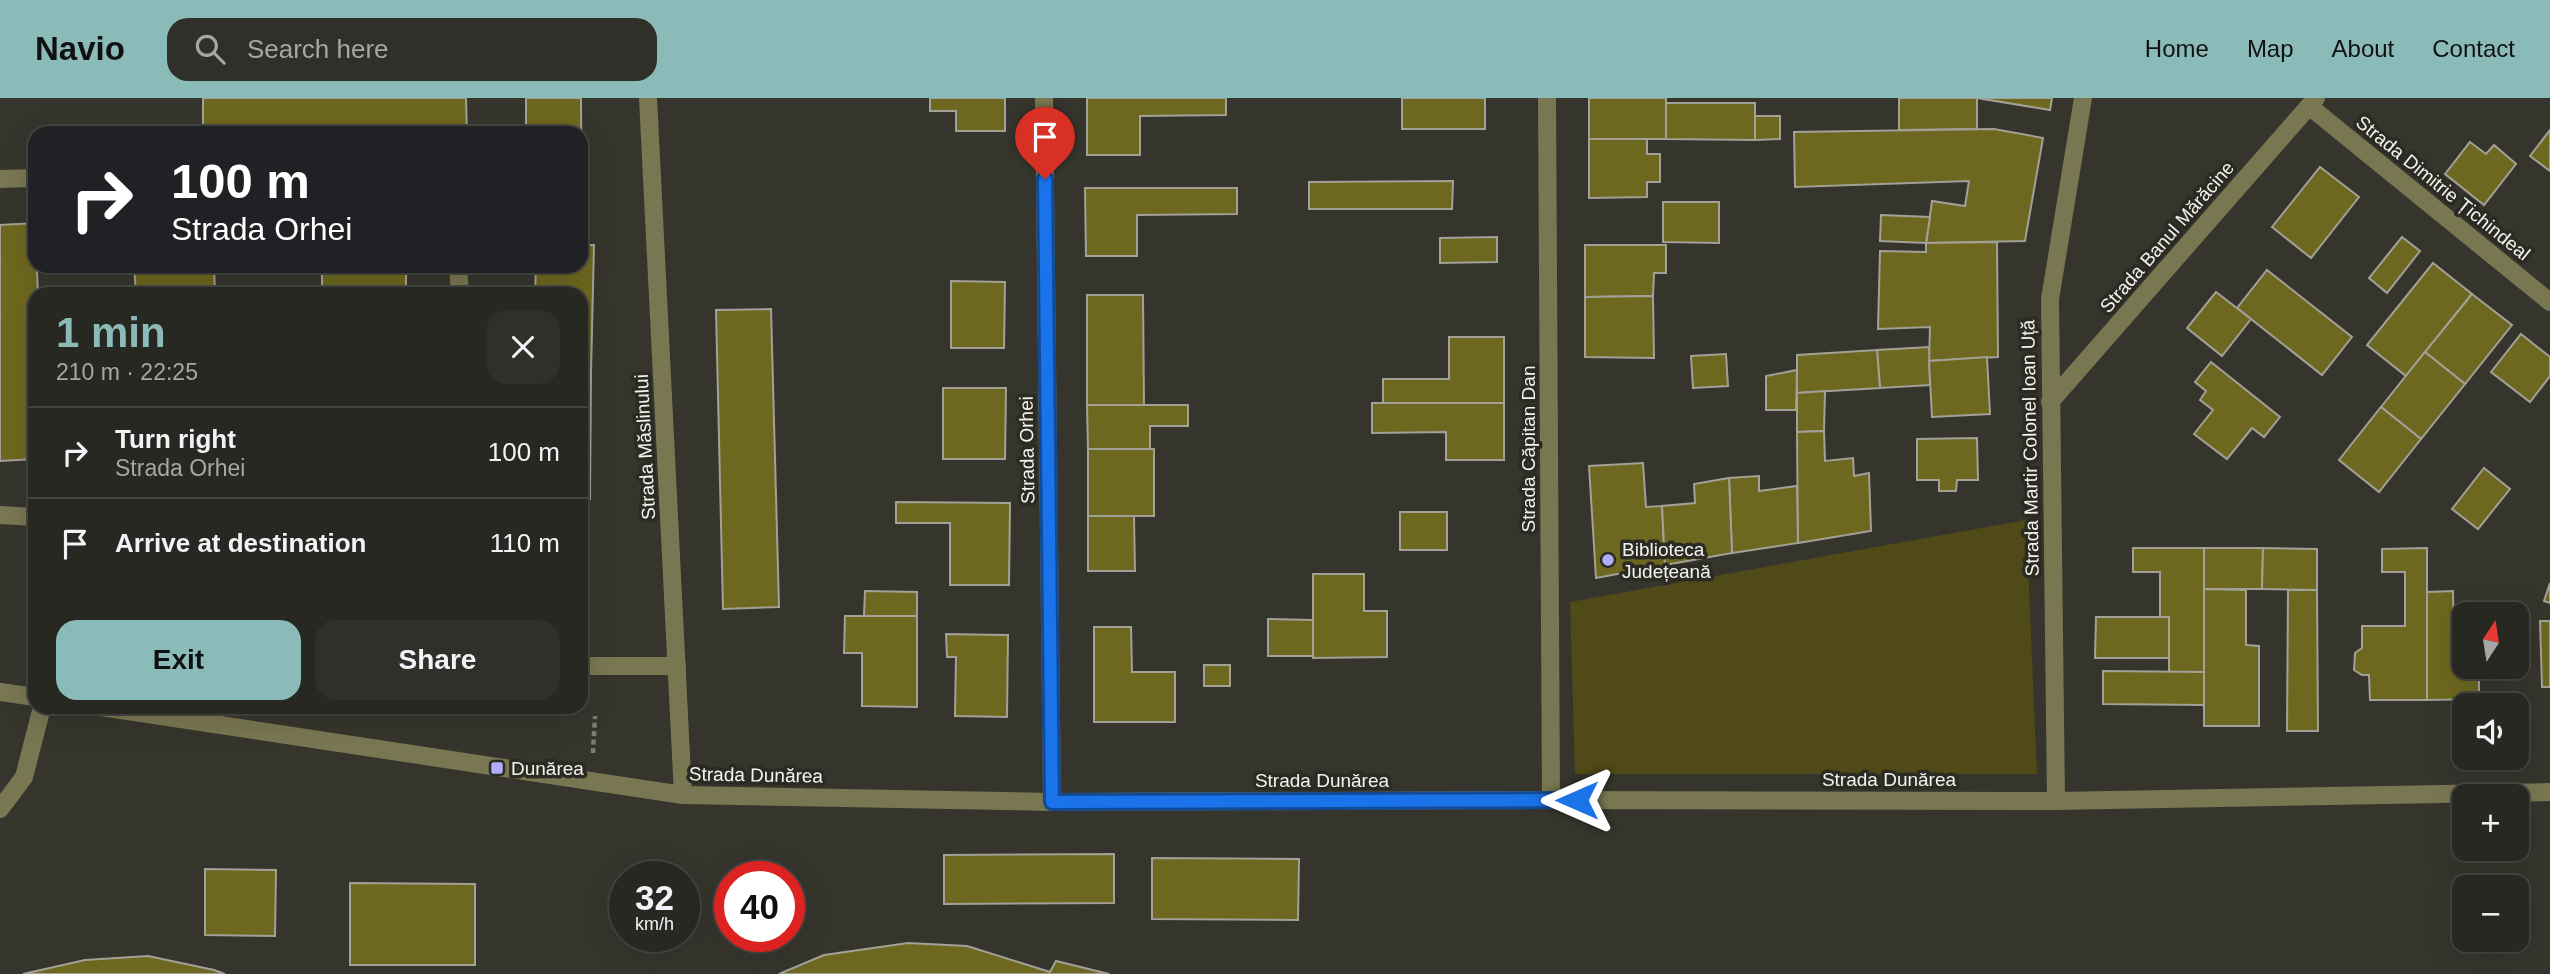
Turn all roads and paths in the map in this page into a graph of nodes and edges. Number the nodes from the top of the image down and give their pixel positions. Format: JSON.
{"nodes":[{"id":1,"x":648,"y":98,"type":"edge"},
{"id":2,"x":1044,"y":98,"type":"edge"},
{"id":3,"x":1547,"y":98,"type":"edge"},
{"id":4,"x":2083,"y":98,"type":"edge"},
{"id":5,"x":2313,"y":102,"type":"edge"},
{"id":6,"x":28,"y":178,"type":"edge"},
{"id":7,"x":0,"y":179,"type":"edge"},
{"id":8,"x":2550,"y":302,"type":"edge"},
{"id":9,"x":2050,"y":402,"type":"junction"},
{"id":10,"x":0,"y":514,"type":"edge"},
{"id":11,"x":28,"y":516,"type":"edge"},
{"id":12,"x":588,"y":666,"type":"edge"},
{"id":13,"x":677,"y":666,"type":"junction"},
{"id":14,"x":0,"y":692,"type":"edge"},
{"id":15,"x":28,"y":696,"type":"edge"},
{"id":16,"x":41,"y":714,"type":"edge"},
{"id":17,"x":147,"y":714,"type":"edge"},
{"id":18,"x":595,"y":716,"type":"dead end"},
{"id":19,"x":592,"y":782,"type":"junction"},
{"id":20,"x":2550,"y":792,"type":"edge"},
{"id":21,"x":683,"y":795,"type":"junction"},
{"id":22,"x":1551,"y":800,"type":"junction"},
{"id":23,"x":2056,"y":801,"type":"junction"},
{"id":24,"x":1052,"y":802,"type":"junction"},
{"id":25,"x":0,"y":809,"type":"edge"}],
"edges":[{"from":1,"to":13,"type":"street","name":"Strada Măslinului"},
{"from":2,"to":24,"type":"street","name":"Strada Orhei"},
{"from":3,"to":22,"type":"street","name":"Strada Căpitan Dan"},
{"from":4,"to":9,"type":"street","name":"Strada Martir Colonel Ioan Uță"},
{"from":5,"to":8,"type":"street","name":"Strada Dimitrie Țichindeal"},
{"from":5,"to":9,"type":"street","name":"Strada Banul Mărăcine"},
{"from":6,"to":7,"type":"street"},
{"from":9,"to":23,"type":"street","name":"Strada Martir Colonel Ioan Uță"},
{"from":10,"to":11,"type":"street"},
{"from":12,"to":13,"type":"street"},
{"from":13,"to":21,"type":"street","name":"Strada Măslinului"},
{"from":14,"to":15,"type":"street"},
{"from":16,"to":25,"type":"street"},
{"from":17,"to":19,"type":"street","name":"Strada Dunărea"},
{"from":18,"to":19,"type":"path"},
{"from":19,"to":21,"type":"street","name":"Strada Dunărea"},
{"from":20,"to":23,"type":"street","name":"Strada Dunărea"},
{"from":21,"to":24,"type":"street","name":"Strada Dunărea"},
{"from":22,"to":23,"type":"street","name":"Strada Dunărea"},
{"from":22,"to":24,"type":"street","name":"Strada Dunărea"}]}
